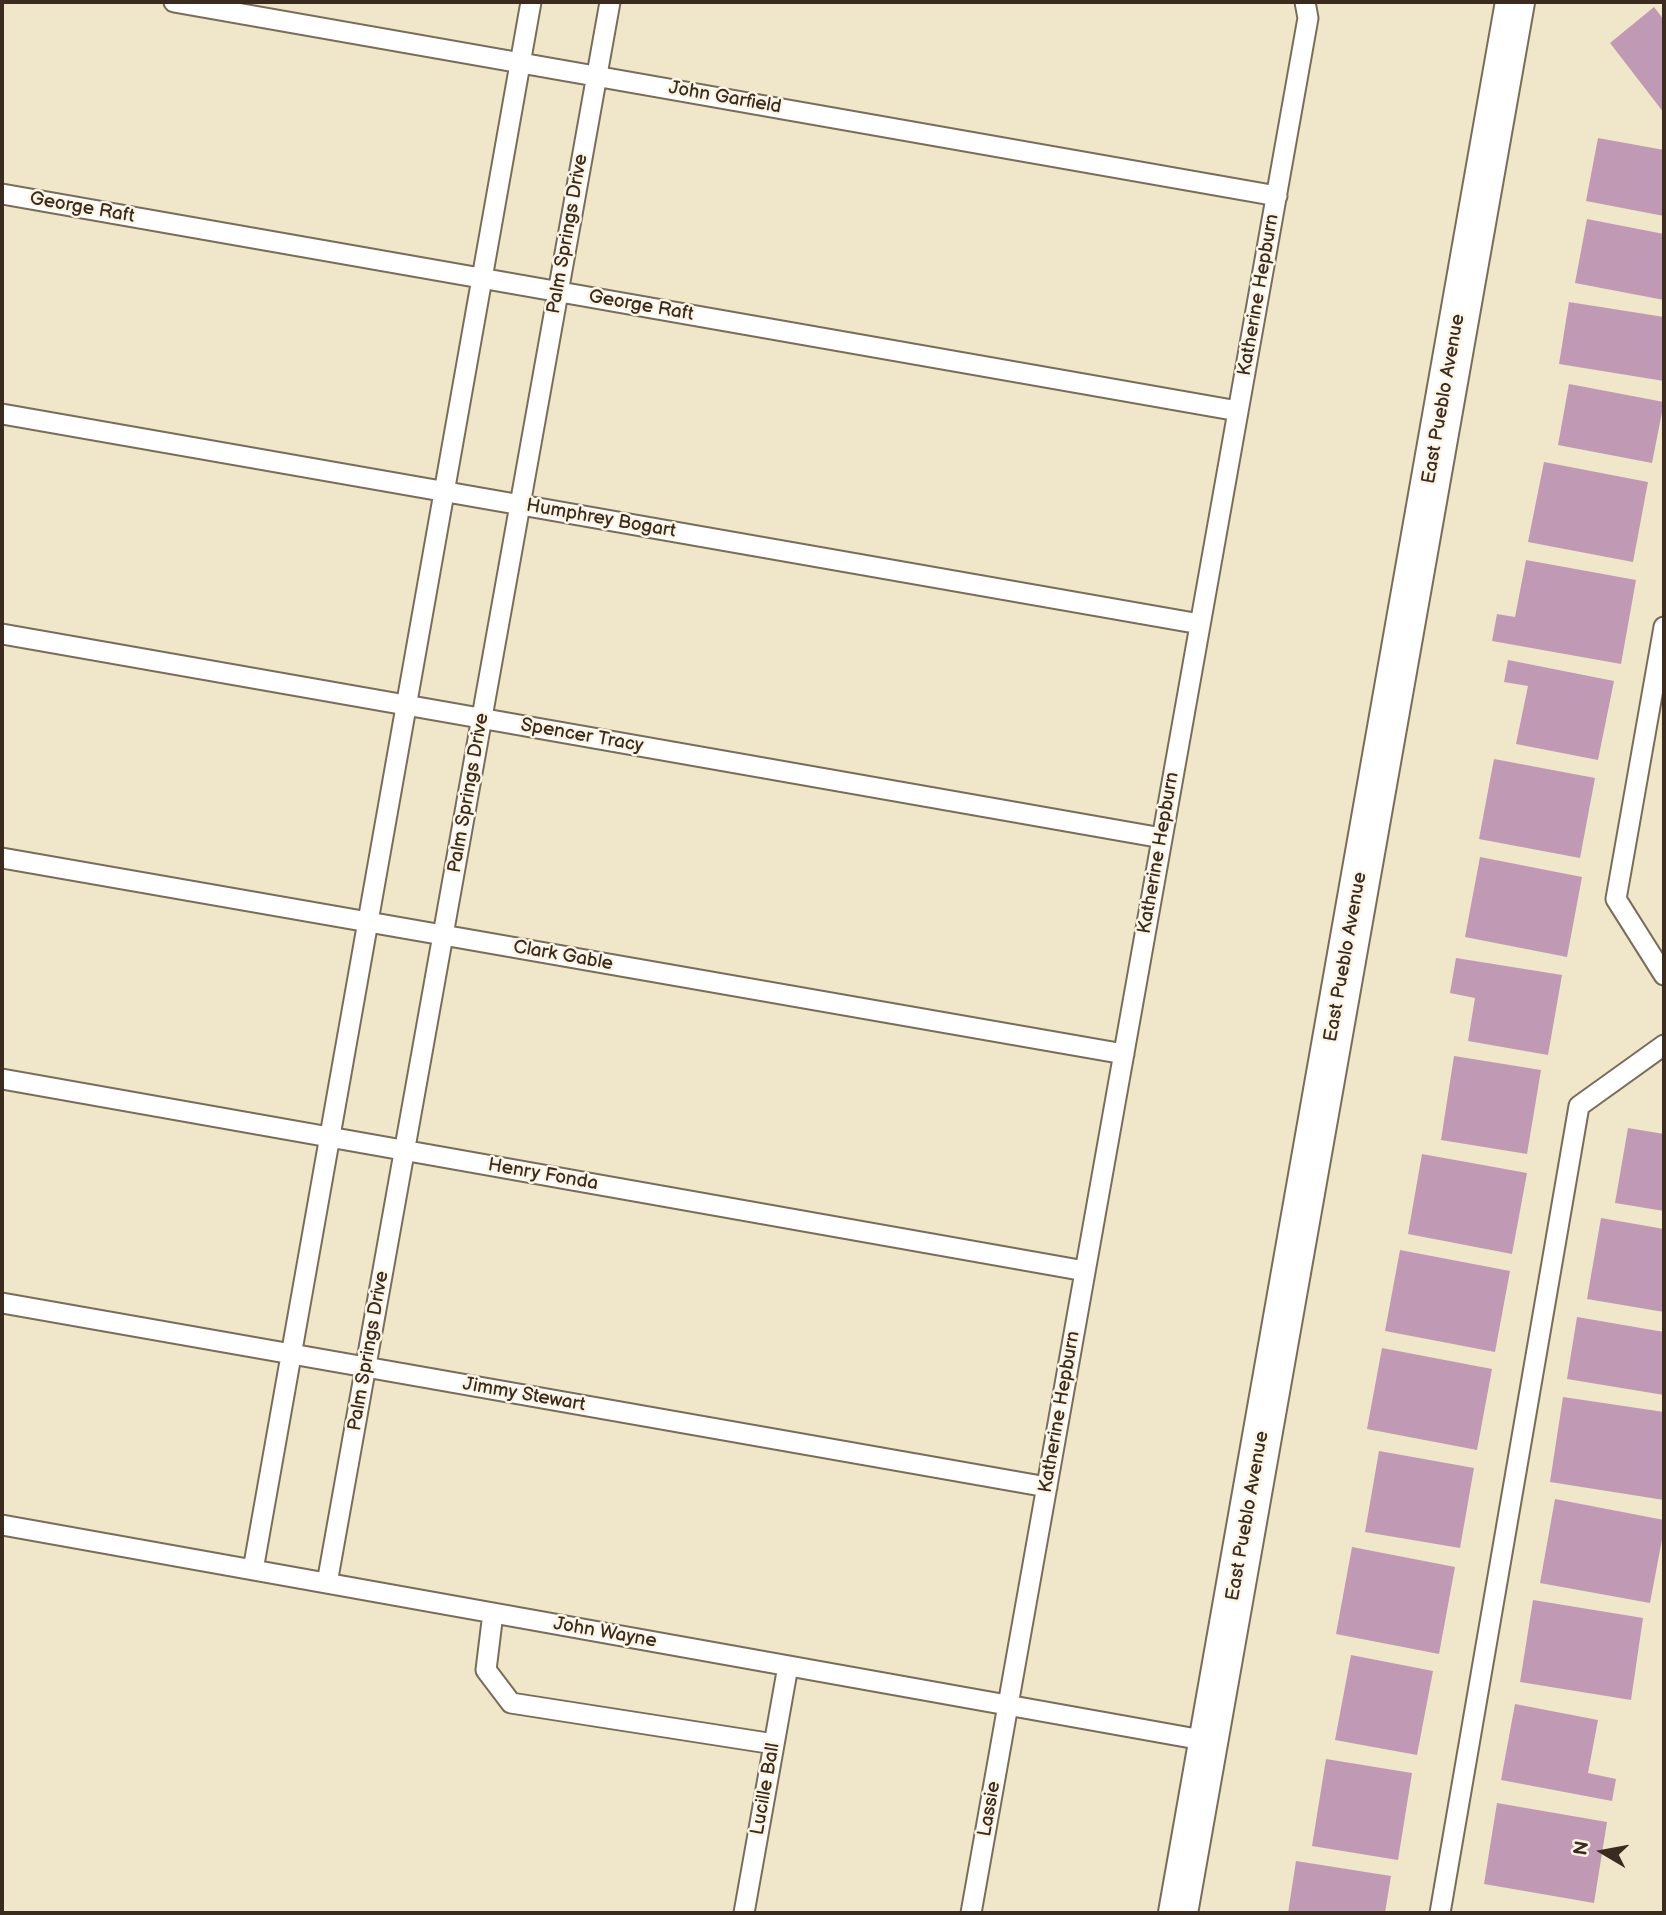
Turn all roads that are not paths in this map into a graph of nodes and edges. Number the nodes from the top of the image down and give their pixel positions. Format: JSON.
{"nodes":[{"id":1,"x":174,"y":2,"type":"edge"},
{"id":2,"x":531,"y":2,"type":"edge"},
{"id":3,"x":610,"y":2,"type":"edge"},
{"id":4,"x":1305,"y":2,"type":"edge"},
{"id":5,"x":1514,"y":2,"type":"edge"},
{"id":6,"x":520,"y":63,"type":"junction"},
{"id":7,"x":597,"y":76,"type":"junction"},
{"id":8,"x":2,"y":194,"type":"edge"},
{"id":9,"x":1277,"y":196,"type":"junction"},
{"id":10,"x":482,"y":278,"type":"junction"},
{"id":11,"x":558,"y":291,"type":"junction"},
{"id":12,"x":1238,"y":411,"type":"junction"},
{"id":13,"x":2,"y":414,"type":"edge"},
{"id":14,"x":444,"y":491,"type":"junction"},
{"id":15,"x":520,"y":505,"type":"junction"},
{"id":16,"x":1200,"y":624,"type":"junction"},
{"id":17,"x":1664,"y":628,"type":"edge"},
{"id":18,"x":2,"y":634,"type":"edge"},
{"id":19,"x":407,"y":706,"type":"junction"},
{"id":20,"x":482,"y":718,"type":"junction"},
{"id":21,"x":1162,"y":838,"type":"junction"},
{"id":22,"x":2,"y":858,"type":"edge"},
{"id":23,"x":368,"y":922,"type":"junction"},
{"id":24,"x":443,"y":935,"type":"junction"},
{"id":25,"x":1664,"y":975,"type":"edge"},
{"id":26,"x":1664,"y":1045,"type":"edge"},
{"id":27,"x":1124,"y":1054,"type":"junction"},
{"id":28,"x":2,"y":1079,"type":"edge"},
{"id":29,"x":330,"y":1137,"type":"junction"},
{"id":30,"x":405,"y":1151,"type":"junction"},
{"id":31,"x":1085,"y":1270,"type":"junction"},
{"id":32,"x":2,"y":1303,"type":"edge"},
{"id":33,"x":292,"y":1354,"type":"junction"},
{"id":34,"x":366,"y":1367,"type":"junction"},
{"id":35,"x":1047,"y":1487,"type":"junction"},
{"id":36,"x":2,"y":1525,"type":"edge"},
{"id":37,"x":253,"y":1570,"type":"junction"},
{"id":38,"x":327,"y":1583,"type":"junction"},
{"id":39,"x":492,"y":1613,"type":"junction"},
{"id":40,"x":788,"y":1666,"type":"junction"},
{"id":41,"x":1008,"y":1705,"type":"junction"},
{"id":42,"x":1208,"y":1741,"type":"junction"},
{"id":43,"x":774,"y":1744,"type":"junction"},
{"id":44,"x":744,"y":1913,"type":"edge"},
{"id":45,"x":971,"y":1913,"type":"edge"},
{"id":46,"x":1178,"y":1913,"type":"edge"},
{"id":47,"x":1440,"y":1913,"type":"edge"}],
"edges":[{"from":1,"to":6,"type":"lane","name":"John Garfield"},
{"from":2,"to":6,"type":"lane"},
{"from":3,"to":7,"type":"lane","name":"Palm Springs Drive"},
{"from":4,"to":9,"type":"lane","name":"Katherine Hepburn"},
{"from":5,"to":42,"type":"street","name":"East Pueblo Avenue"},
{"from":6,"to":7,"type":"lane","name":"John Garfield"},
{"from":6,"to":10,"type":"lane"},
{"from":7,"to":9,"type":"lane","name":"John Garfield"},
{"from":7,"to":11,"type":"lane","name":"Palm Springs Drive"},
{"from":8,"to":10,"type":"lane","name":"George Raft"},
{"from":9,"to":12,"type":"lane","name":"Katherine Hepburn"},
{"from":10,"to":11,"type":"lane","name":"George Raft"},
{"from":10,"to":14,"type":"lane"},
{"from":11,"to":12,"type":"lane","name":"George Raft"},
{"from":11,"to":15,"type":"lane","name":"Palm Springs Drive"},
{"from":12,"to":16,"type":"lane","name":"Katherine Hepburn"},
{"from":13,"to":14,"type":"lane","name":"Humphrey Bogart"},
{"from":14,"to":15,"type":"lane","name":"Humphrey Bogart"},
{"from":14,"to":19,"type":"lane"},
{"from":15,"to":16,"type":"lane","name":"Humphrey Bogart"},
{"from":15,"to":20,"type":"lane","name":"Palm Springs Drive"},
{"from":16,"to":21,"type":"lane","name":"Katherine Hepburn"},
{"from":17,"to":25,"type":"lane"},
{"from":18,"to":19,"type":"lane","name":"Spencer Tracy"},
{"from":19,"to":20,"type":"lane","name":"Spencer Tracy"},
{"from":19,"to":23,"type":"lane"},
{"from":20,"to":21,"type":"lane","name":"Spencer Tracy"},
{"from":20,"to":24,"type":"lane","name":"Palm Springs Drive"},
{"from":21,"to":27,"type":"lane","name":"Katherine Hepburn"},
{"from":22,"to":23,"type":"lane","name":"Clark Gable"},
{"from":23,"to":24,"type":"lane","name":"Clark Gable"},
{"from":23,"to":29,"type":"lane"},
{"from":24,"to":27,"type":"lane","name":"Clark Gable"},
{"from":24,"to":30,"type":"lane","name":"Palm Springs Drive"},
{"from":26,"to":47,"type":"lane"},
{"from":27,"to":31,"type":"lane","name":"Katherine Hepburn"},
{"from":28,"to":29,"type":"lane","name":"Henry Fonda"},
{"from":29,"to":30,"type":"lane","name":"Henry Fonda"},
{"from":29,"to":33,"type":"lane"},
{"from":30,"to":31,"type":"lane","name":"Henry Fonda"},
{"from":30,"to":34,"type":"lane","name":"Palm Springs Drive"},
{"from":31,"to":35,"type":"lane","name":"Katherine Hepburn"},
{"from":32,"to":33,"type":"lane","name":"Jimmy Stewart"},
{"from":33,"to":34,"type":"lane","name":"Jimmy Stewart"},
{"from":33,"to":37,"type":"lane"},
{"from":34,"to":35,"type":"lane","name":"Jimmy Stewart"},
{"from":34,"to":38,"type":"lane","name":"Palm Springs Drive"},
{"from":35,"to":41,"type":"lane","name":"Katherine Hepburn"},
{"from":36,"to":37,"type":"lane","name":"John Wayne"},
{"from":37,"to":38,"type":"lane","name":"John Wayne"},
{"from":38,"to":39,"type":"lane","name":"John Wayne"},
{"from":39,"to":40,"type":"lane","name":"John Wayne"},
{"from":39,"to":43,"type":"lane"},
{"from":40,"to":41,"type":"lane","name":"John Wayne"},
{"from":40,"to":43,"type":"lane","name":"Lucille Ball"},
{"from":41,"to":42,"type":"lane","name":"John Wayne"},
{"from":41,"to":45,"type":"lane","name":"Lassie"},
{"from":42,"to":46,"type":"street","name":"East Pueblo Avenue"},
{"from":43,"to":44,"type":"lane","name":"Lucille Ball"}]}
